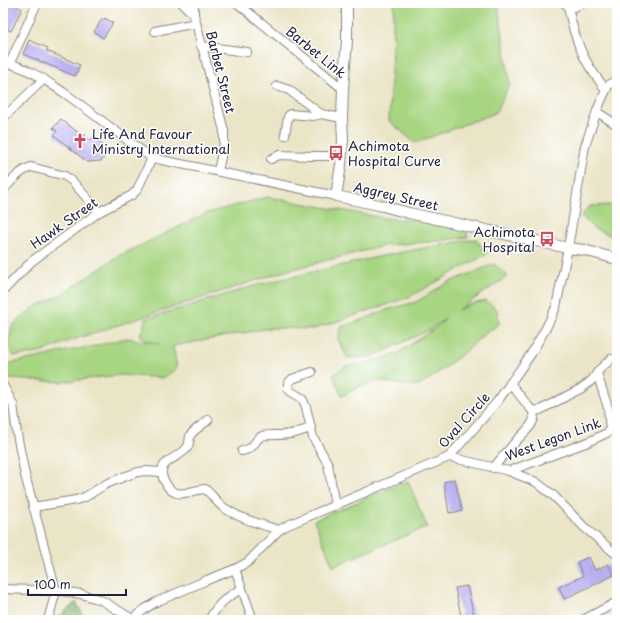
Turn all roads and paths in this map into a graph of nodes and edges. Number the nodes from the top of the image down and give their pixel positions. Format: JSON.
{"nodes":[{"id":1,"x":37,"y":3,"type":"edge"},
{"id":2,"x":182,"y":3,"type":"edge"},
{"id":3,"x":194,"y":3,"type":"edge"},
{"id":4,"x":237,"y":3,"type":"edge"},
{"id":5,"x":347,"y":3,"type":"edge"},
{"id":6,"x":582,"y":3,"type":"edge"},
{"id":7,"x":566,"y":5,"type":"edge"},
{"id":8,"x":195,"y":19,"type":"junction"},
{"id":9,"x":155,"y":31,"type":"dead end"},
{"id":10,"x":202,"y":46,"type":"junction"},
{"id":11,"x":247,"y":52,"type":"dead end"},
{"id":12,"x":6,"y":62,"type":"edge"},
{"id":13,"x":44,"y":79,"type":"junction"},
{"id":14,"x":617,"y":79,"type":"edge"},
{"id":15,"x":277,"y":86,"type":"dead end"},
{"id":16,"x":343,"y":89,"type":"junction"},
{"id":17,"x":606,"y":90,"type":"junction"},
{"id":18,"x":597,"y":112,"type":"junction"},
{"id":19,"x":321,"y":114,"type":"junction"},
{"id":20,"x":3,"y":116,"type":"edge"},
{"id":21,"x":342,"y":118,"type":"junction"},
{"id":22,"x":617,"y":125,"type":"edge"},
{"id":23,"x":284,"y":135,"type":"dead end"},
{"id":24,"x":341,"y":156,"type":"junction"},
{"id":25,"x":152,"y":158,"type":"junction"},
{"id":26,"x":271,"y":159,"type":"dead end"},
{"id":27,"x":218,"y":171,"type":"junction"},
{"id":28,"x":3,"y":190,"type":"edge"},
{"id":29,"x":336,"y":196,"type":"junction"},
{"id":30,"x":99,"y":212,"type":"junction"},
{"id":31,"x":568,"y":248,"type":"junction"},
{"id":32,"x":617,"y":259,"type":"edge"},
{"id":33,"x":3,"y":291,"type":"edge"},
{"id":34,"x":611,"y":359,"type":"dead end"},
{"id":35,"x":312,"y":372,"type":"dead end"},
{"id":36,"x":597,"y":373,"type":"junction"},
{"id":37,"x":510,"y":383,"type":"junction"},
{"id":38,"x":3,"y":385,"type":"edge"},
{"id":39,"x":608,"y":408,"type":"junction"},
{"id":40,"x":533,"y":411,"type":"junction"},
{"id":41,"x":617,"y":415,"type":"edge"},
{"id":42,"x":208,"y":420,"type":"dead end"},
{"id":43,"x":311,"y":428,"type":"junction"},
{"id":44,"x":614,"y":429,"type":"edge"},
{"id":45,"x":242,"y":451,"type":"dead end"},
{"id":46,"x":449,"y":457,"type":"junction"},
{"id":47,"x":493,"y":468,"type":"junction"},
{"id":48,"x":508,"y":471,"type":"junction"},
{"id":49,"x":162,"y":472,"type":"junction"},
{"id":50,"x":335,"y":506,"type":"junction"},
{"id":51,"x":33,"y":507,"type":"junction"},
{"id":52,"x":279,"y":530,"type":"junction"},
{"id":53,"x":617,"y":555,"type":"edge"},
{"id":54,"x":235,"y":570,"type":"junction"},
{"id":55,"x":3,"y":589,"type":"edge"},
{"id":56,"x":242,"y":589,"type":"junction"},
{"id":57,"x":56,"y":591,"type":"junction"},
{"id":58,"x":617,"y":602,"type":"edge"},
{"id":59,"x":48,"y":620,"type":"edge"},
{"id":60,"x":134,"y":620,"type":"edge"},
{"id":61,"x":209,"y":620,"type":"edge"},
{"id":62,"x":253,"y":620,"type":"edge"},
{"id":63,"x":583,"y":620,"type":"edge"}],
"edges":[{"from":1,"to":12,"type":"street"},
{"from":2,"to":8,"type":"street"},
{"from":3,"to":8,"type":"street","name":"Barbet Street"},
{"from":4,"to":16,"type":"street","name":"Barbet Link"},
{"from":5,"to":16,"type":"main road","name":"Aggrey Street"},
{"from":6,"to":7,"type":"street"},
{"from":7,"to":17,"type":"street"},
{"from":8,"to":9,"type":"street"},
{"from":8,"to":10,"type":"street","name":"Barbet Street"},
{"from":10,"to":11,"type":"street"},
{"from":10,"to":27,"type":"street","name":"Barbet Street"},
{"from":12,"to":13,"type":"street"},
{"from":13,"to":20,"type":"street"},
{"from":13,"to":25,"type":"street"},
{"from":14,"to":17,"type":"street"},
{"from":15,"to":19,"type":"street"},
{"from":16,"to":21,"type":"main road","name":"Aggrey Street"},
{"from":17,"to":18,"type":"street","name":"Oval Circle"},
{"from":18,"to":22,"type":"street"},
{"from":18,"to":31,"type":"street","name":"Oval Circle"},
{"from":19,"to":21,"type":"street"},
{"from":19,"to":23,"type":"street"},
{"from":21,"to":24,"type":"main road","name":"Aggrey Street"},
{"from":24,"to":26,"type":"street"},
{"from":24,"to":29,"type":"main road","name":"Aggrey Street"},
{"from":25,"to":27,"type":"street"},
{"from":25,"to":30,"type":"street","name":"Hawk Street"},
{"from":27,"to":29,"type":"street"},
{"from":28,"to":30,"type":"street"},
{"from":29,"to":31,"type":"main road","name":"Aggrey Street"},
{"from":30,"to":33,"type":"street","name":"Hawk Street"},
{"from":31,"to":32,"type":"main road","name":"Aggrey Street"},
{"from":31,"to":37,"type":"street","name":"Oval Circle"},
{"from":34,"to":36,"type":"street"},
{"from":35,"to":43,"type":"street"},
{"from":36,"to":39,"type":"street"},
{"from":36,"to":40,"type":"street"},
{"from":37,"to":40,"type":"street"},
{"from":37,"to":46,"type":"street","name":"Oval Circle"},
{"from":38,"to":51,"type":"street"},
{"from":39,"to":41,"type":"street"},
{"from":39,"to":44,"type":"street"},
{"from":40,"to":47,"type":"street"},
{"from":42,"to":49,"type":"street"},
{"from":43,"to":45,"type":"street"},
{"from":43,"to":50,"type":"street"},
{"from":44,"to":48,"type":"street","name":"West Legon Link"},
{"from":46,"to":47,"type":"street","name":"West Legon Link"},
{"from":46,"to":50,"type":"street","name":"Oval Circle"},
{"from":47,"to":48,"type":"street","name":"West Legon Link"},
{"from":48,"to":53,"type":"street"},
{"from":49,"to":51,"type":"street"},
{"from":49,"to":52,"type":"street"},
{"from":50,"to":52,"type":"street","name":"Oval Circle"},
{"from":51,"to":57,"type":"street"},
{"from":52,"to":54,"type":"street","name":"Oval Circle"},
{"from":54,"to":56,"type":"street"},
{"from":54,"to":60,"type":"street","name":"Oval Circle"},
{"from":55,"to":57,"type":"street"},
{"from":56,"to":61,"type":"street"},
{"from":56,"to":62,"type":"street"},
{"from":57,"to":59,"type":"street"},
{"from":57,"to":60,"type":"street"},
{"from":58,"to":63,"type":"street"}]}
